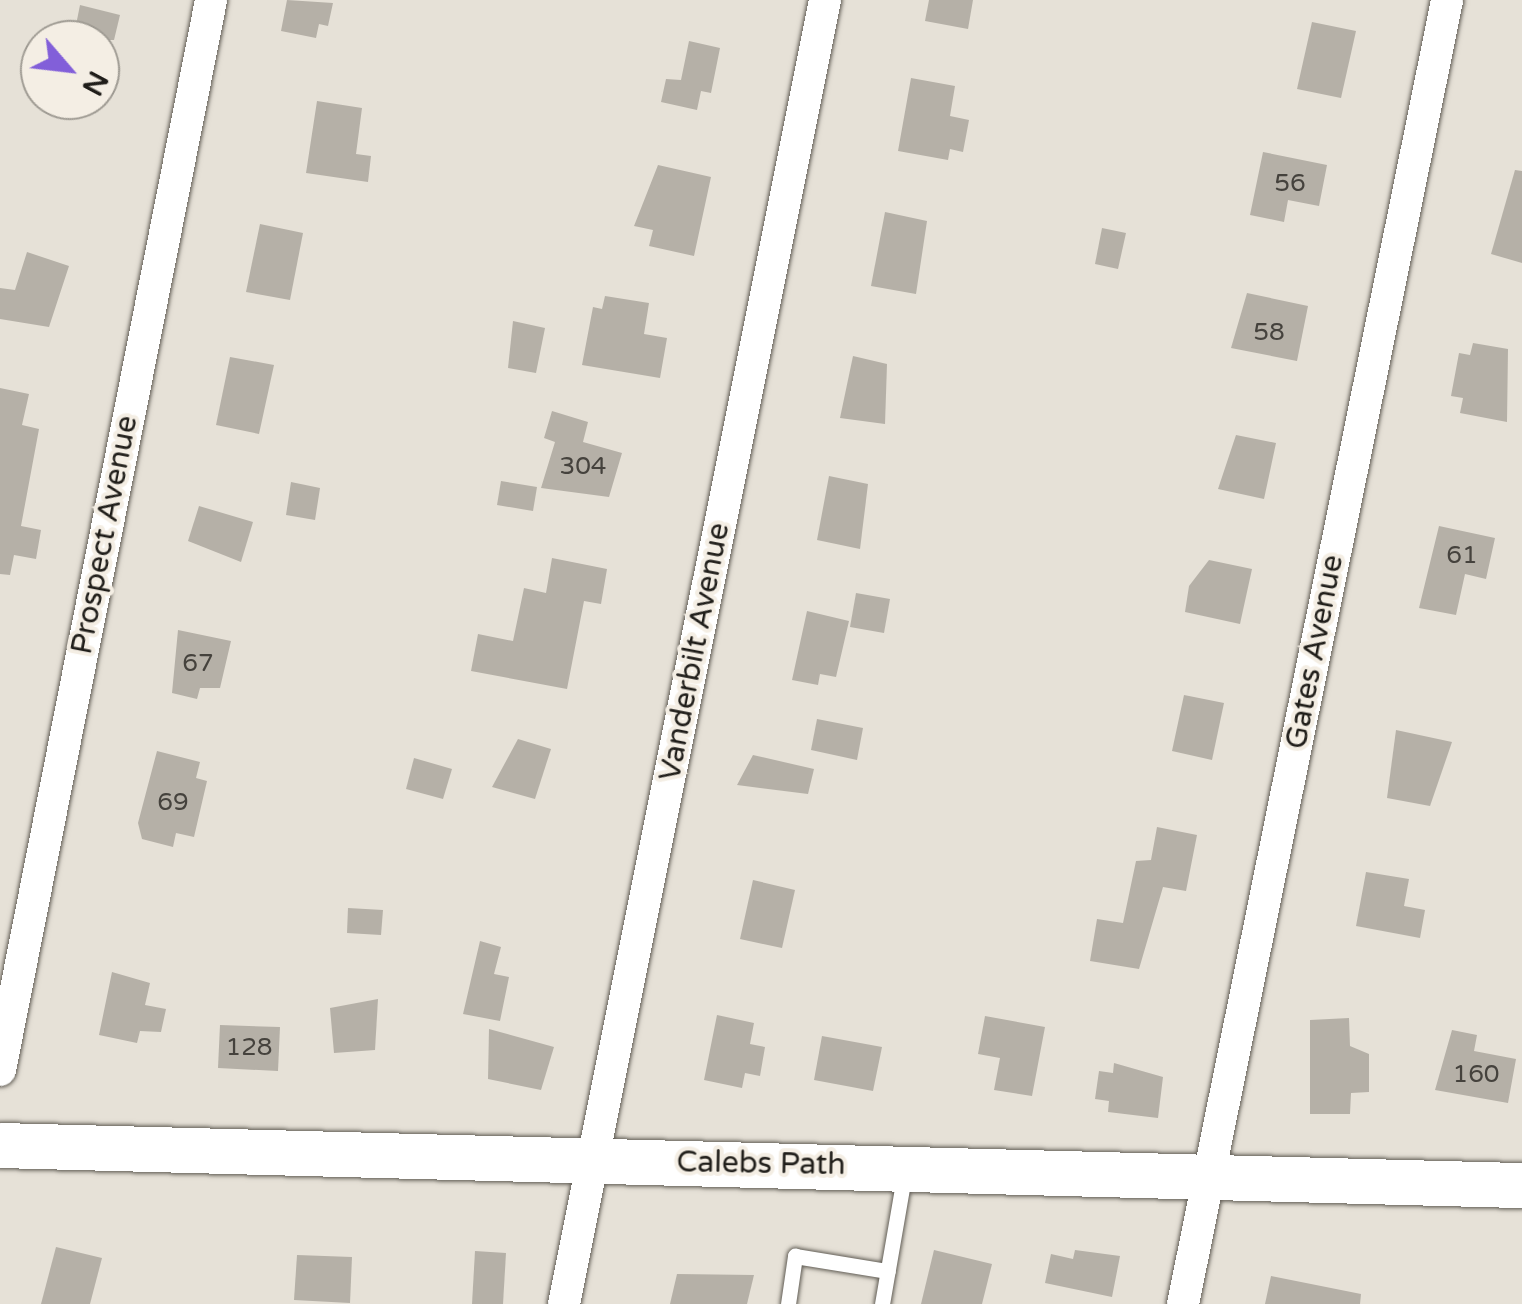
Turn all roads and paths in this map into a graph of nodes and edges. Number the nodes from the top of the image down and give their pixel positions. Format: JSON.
{"nodes":[{"id":1,"x":210,"y":0,"type":"edge"},
{"id":2,"x":825,"y":0,"type":"edge"},
{"id":3,"x":1447,"y":0,"type":"edge"},
{"id":4,"x":0,"y":1070,"type":"edge"},
{"id":5,"x":0,"y":1145,"type":"edge"},
{"id":6,"x":593,"y":1161,"type":"junction"},
{"id":7,"x":906,"y":1167,"type":"junction"},
{"id":8,"x":1209,"y":1175,"type":"junction"},
{"id":9,"x":1522,"y":1185,"type":"edge"},
{"id":10,"x":888,"y":1272,"type":"junction"},
{"id":11,"x":564,"y":1304,"type":"edge"},
{"id":12,"x":788,"y":1304,"type":"edge"},
{"id":13,"x":882,"y":1304,"type":"edge"},
{"id":14,"x":1183,"y":1304,"type":"edge"}],
"edges":[{"from":1,"to":4,"type":"street","name":"Prospect Avenue"},
{"from":2,"to":6,"type":"street","name":"Vanderbilt Avenue"},
{"from":3,"to":8,"type":"street","name":"Gates Avenue"},
{"from":5,"to":6,"type":"street","name":"Calebs Path"},
{"from":6,"to":7,"type":"street","name":"Calebs Path"},
{"from":6,"to":11,"type":"street","name":"Vanderbilt Avenue"},
{"from":7,"to":8,"type":"street","name":"Calebs Path"},
{"from":7,"to":10,"type":"lane"},
{"from":8,"to":9,"type":"street","name":"Calebs Path"},
{"from":8,"to":14,"type":"street","name":"Gates Avenue"},
{"from":10,"to":12,"type":"lane"},
{"from":10,"to":13,"type":"lane"}]}
